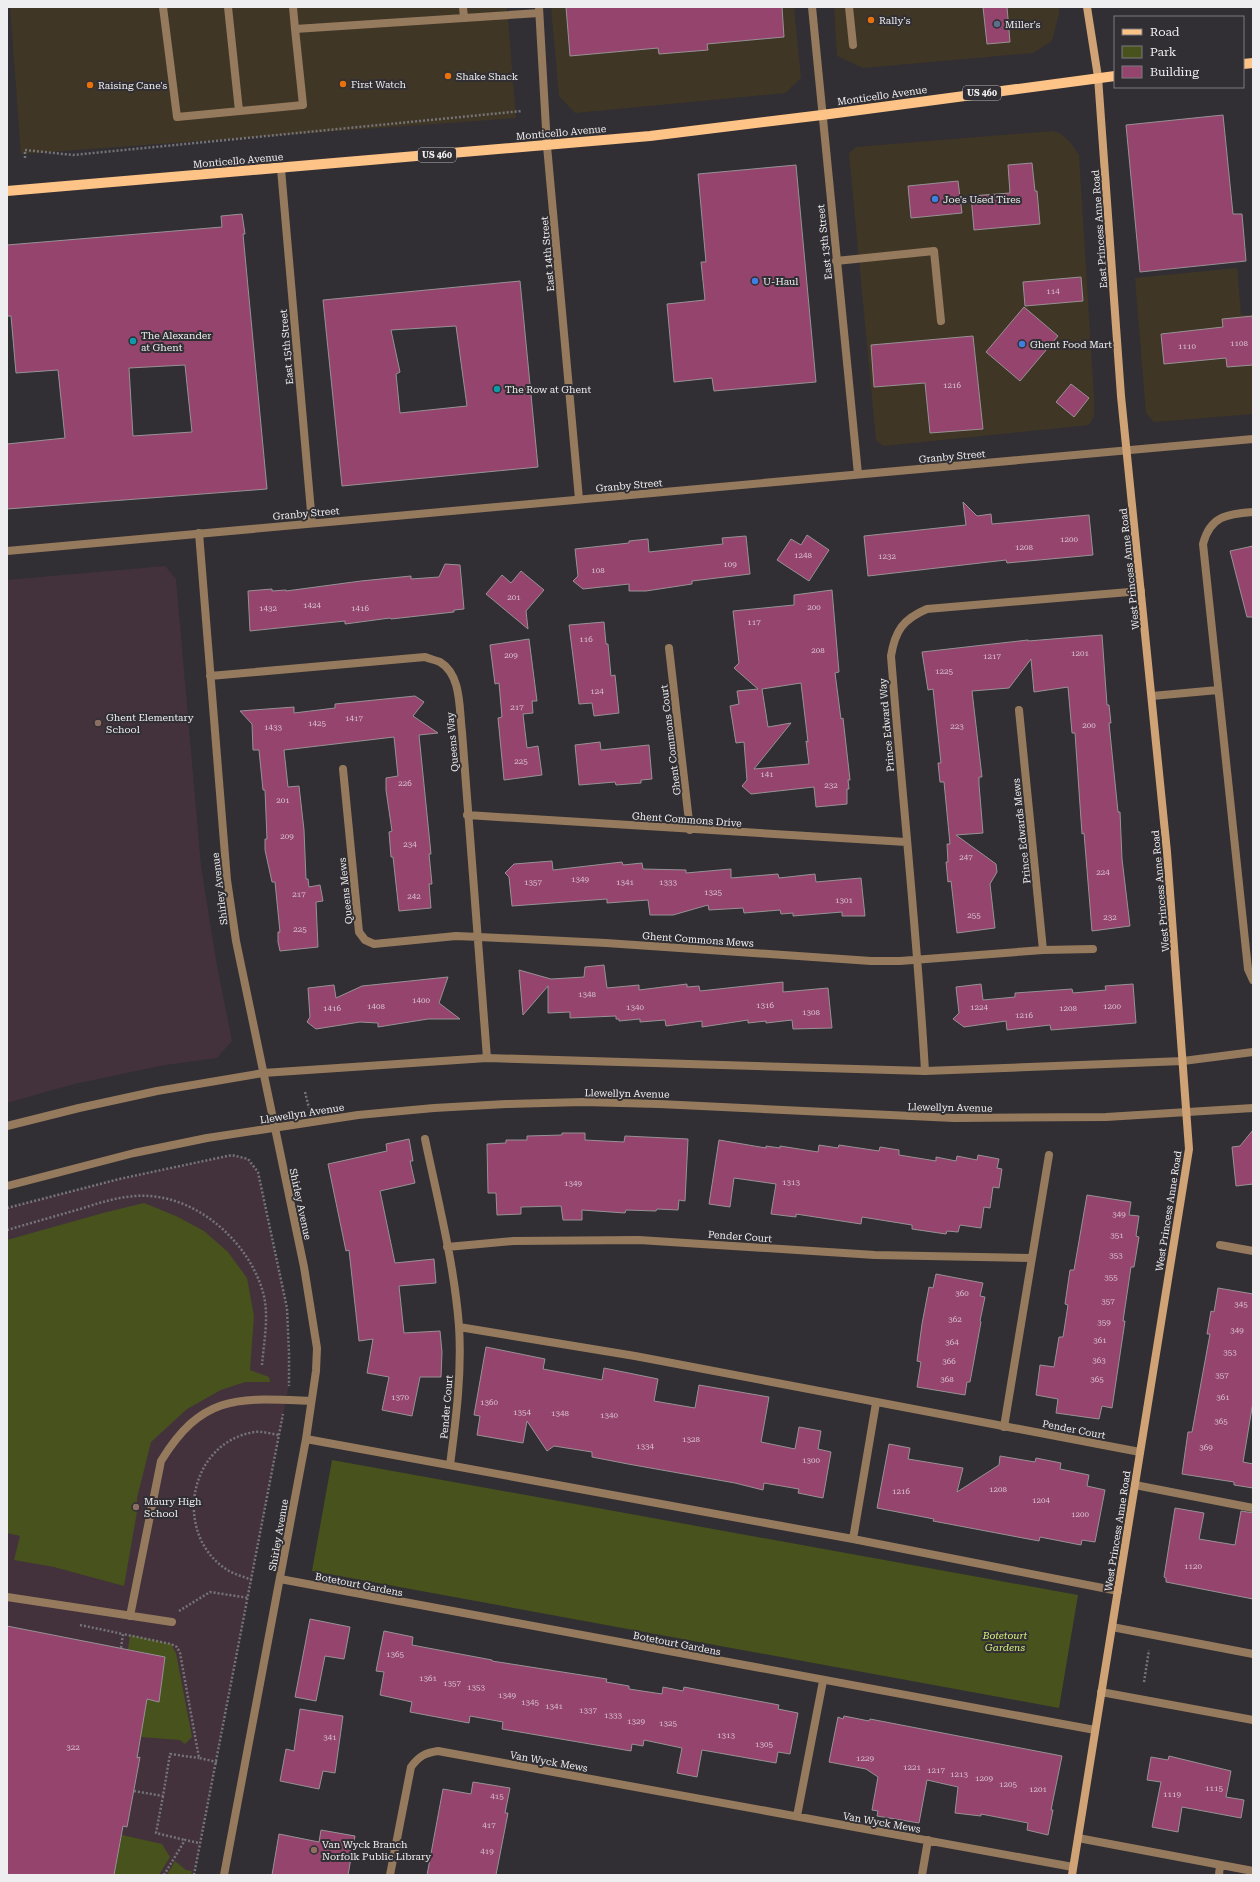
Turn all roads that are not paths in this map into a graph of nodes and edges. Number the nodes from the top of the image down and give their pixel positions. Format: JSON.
{"nodes":[{"id":1,"x":163,"y":7,"type":"edge"},
{"id":2,"x":228,"y":7,"type":"edge"},
{"id":3,"x":293,"y":7,"type":"edge"},
{"id":4,"x":463,"y":7,"type":"edge"},
{"id":5,"x":812,"y":7,"type":"edge"},
{"id":6,"x":849,"y":7,"type":"edge"},
{"id":7,"x":1087,"y":7,"type":"edge"},
{"id":8,"x":539,"y":10,"type":"edge"},
{"id":9,"x":464,"y":18,"type":"junction"},
{"id":10,"x":295,"y":29,"type":"junction"},
{"id":11,"x":853,"y":45,"type":"dead end"},
{"id":12,"x":1114,"y":76,"type":"edge"},
{"id":13,"x":1098,"y":77,"type":"junction"},
{"id":14,"x":239,"y":111,"type":"junction"},
{"id":15,"x":822,"y":115,"type":"junction"},
{"id":16,"x":547,"y":146,"type":"junction"},
{"id":17,"x":281,"y":169,"type":"junction"},
{"id":18,"x":7,"y":191,"type":"edge"},
{"id":19,"x":836,"y":261,"type":"junction"},
{"id":20,"x":941,"y":321,"type":"dead end"},
{"id":21,"x":1253,"y":438,"type":"edge"},
{"id":22,"x":1128,"y":450,"type":"junction"},
{"id":23,"x":858,"y":474,"type":"junction"},
{"id":24,"x":579,"y":499,"type":"junction"},
{"id":25,"x":1253,"y":512,"type":"edge"},
{"id":26,"x":312,"y":523,"type":"junction"},
{"id":27,"x":198,"y":533,"type":"junction"},
{"id":28,"x":7,"y":551,"type":"edge"},
{"id":29,"x":1141,"y":591,"type":"junction"},
{"id":30,"x":669,"y":648,"type":"dead end"},
{"id":31,"x":210,"y":676,"type":"junction"},
{"id":32,"x":1218,"y":690,"type":"junction"},
{"id":33,"x":1152,"y":696,"type":"junction"},
{"id":34,"x":1019,"y":710,"type":"dead end"},
{"id":35,"x":343,"y":769,"type":"dead end"},
{"id":36,"x":467,"y":815,"type":"junction"},
{"id":37,"x":690,"y":830,"type":"junction"},
{"id":38,"x":906,"y":842,"type":"junction"},
{"id":39,"x":456,"y":936,"type":"joint"},
{"id":40,"x":479,"y":937,"type":"junction"},
{"id":41,"x":1093,"y":949,"type":"dead end"},
{"id":42,"x":1043,"y":950,"type":"junction"},
{"id":43,"x":918,"y":958,"type":"junction"},
{"id":44,"x":1253,"y":980,"type":"edge"},
{"id":45,"x":1253,"y":1052,"type":"edge"},
{"id":46,"x":488,"y":1058,"type":"junction"},
{"id":47,"x":1183,"y":1061,"type":"junction"},
{"id":48,"x":925,"y":1071,"type":"junction"},
{"id":49,"x":263,"y":1073,"type":"junction"},
{"id":50,"x":1253,"y":1108,"type":"edge"},
{"id":51,"x":1186,"y":1112,"type":"junction"},
{"id":52,"x":7,"y":1126,"type":"edge"},
{"id":53,"x":275,"y":1127,"type":"junction"},
{"id":54,"x":425,"y":1139,"type":"dead end"},
{"id":55,"x":1049,"y":1156,"type":"dead end"},
{"id":56,"x":7,"y":1186,"type":"edge"},
{"id":57,"x":1220,"y":1245,"type":"dead end"},
{"id":58,"x":447,"y":1247,"type":"junction"},
{"id":59,"x":1253,"y":1251,"type":"edge"},
{"id":60,"x":1031,"y":1258,"type":"junction"},
{"id":61,"x":459,"y":1327,"type":"junction"},
{"id":62,"x":311,"y":1401,"type":"junction"},
{"id":63,"x":876,"y":1403,"type":"junction"},
{"id":64,"x":1004,"y":1426,"type":"junction"},
{"id":65,"x":306,"y":1439,"type":"junction"},
{"id":66,"x":1140,"y":1452,"type":"junction"},
{"id":67,"x":450,"y":1465,"type":"junction"},
{"id":68,"x":1135,"y":1485,"type":"junction"},
{"id":69,"x":1253,"y":1508,"type":"edge"},
{"id":70,"x":853,"y":1539,"type":"junction"},
{"id":71,"x":280,"y":1579,"type":"junction"},
{"id":72,"x":1118,"y":1591,"type":"junction"},
{"id":73,"x":7,"y":1597,"type":"edge"},
{"id":74,"x":130,"y":1616,"type":"junction"},
{"id":75,"x":172,"y":1622,"type":"road end"},
{"id":76,"x":1112,"y":1627,"type":"junction"},
{"id":77,"x":1253,"y":1654,"type":"edge"},
{"id":78,"x":823,"y":1681,"type":"junction"},
{"id":79,"x":1101,"y":1692,"type":"junction"},
{"id":80,"x":1253,"y":1720,"type":"edge"},
{"id":81,"x":1094,"y":1730,"type":"junction"},
{"id":82,"x":797,"y":1816,"type":"junction"},
{"id":83,"x":1078,"y":1838,"type":"junction"},
{"id":84,"x":928,"y":1840,"type":"junction"},
{"id":85,"x":1220,"y":1865,"type":"junction"},
{"id":86,"x":1072,"y":1871,"type":"edge"},
{"id":87,"x":1253,"y":1871,"type":"edge"},
{"id":88,"x":224,"y":1875,"type":"edge"},
{"id":89,"x":390,"y":1875,"type":"edge"},
{"id":90,"x":922,"y":1875,"type":"edge"},
{"id":91,"x":1218,"y":1875,"type":"edge"}],
"edges":[{"from":1,"to":14,"type":"street"},
{"from":2,"to":14,"type":"street"},
{"from":3,"to":10,"type":"street"},
{"from":4,"to":9,"type":"street"},
{"from":5,"to":15,"type":"street","name":"East 13th Street"},
{"from":6,"to":11,"type":"street"},
{"from":7,"to":13,"type":"main road","name":"East Princess Anne Road"},
{"from":8,"to":9,"type":"street"},
{"from":8,"to":16,"type":"street","name":"East 14th Street"},
{"from":9,"to":10,"type":"street"},
{"from":10,"to":14,"type":"street"},
{"from":12,"to":13,"type":"main road","name":"Monticello Avenue","number":"US 460"},
{"from":13,"to":15,"type":"main road","name":"Monticello Avenue","number":"US 460"},
{"from":13,"to":22,"type":"main road","name":"East Princess Anne Road"},
{"from":15,"to":16,"type":"main road","name":"Monticello Avenue","number":"US 460"},
{"from":15,"to":19,"type":"street","name":"East 13th Street"},
{"from":16,"to":17,"type":"main road","name":"Monticello Avenue","number":"US 460"},
{"from":16,"to":24,"type":"street","name":"East 14th Street"},
{"from":17,"to":18,"type":"main road","name":"Monticello Avenue","number":"US 460"},
{"from":17,"to":26,"type":"street","name":"East 15th Street"},
{"from":19,"to":20,"type":"street"},
{"from":19,"to":23,"type":"street","name":"East 13th Street"},
{"from":21,"to":22,"type":"street","name":"Granby Street"},
{"from":22,"to":23,"type":"street","name":"Granby Street"},
{"from":22,"to":29,"type":"main road","name":"West Princess Anne Road"},
{"from":23,"to":24,"type":"street","name":"Granby Street"},
{"from":24,"to":26,"type":"street","name":"Granby Street"},
{"from":25,"to":32,"type":"street"},
{"from":26,"to":27,"type":"street","name":"Granby Street"},
{"from":27,"to":28,"type":"street","name":"Granby Street"},
{"from":27,"to":31,"type":"street","name":"Shirley Avenue"},
{"from":29,"to":33,"type":"main road","name":"West Princess Anne Road"},
{"from":29,"to":38,"type":"street","name":"Prince Edward Way"},
{"from":30,"to":37,"type":"street","name":"Ghent Commons Court"},
{"from":31,"to":36,"type":"street","name":"Queens Way"},
{"from":31,"to":49,"type":"street","name":"Shirley Avenue"},
{"from":32,"to":33,"type":"street"},
{"from":32,"to":44,"type":"street"},
{"from":33,"to":47,"type":"main road","name":"West Princess Anne Road"},
{"from":34,"to":42,"type":"street","name":"Prince Edwards Mews"},
{"from":35,"to":39,"type":"street","name":"Queens Mews"},
{"from":36,"to":37,"type":"street","name":"Ghent Commons Drive"},
{"from":36,"to":40,"type":"street","name":"Queens Way"},
{"from":37,"to":38,"type":"street","name":"Ghent Commons Drive"},
{"from":38,"to":43,"type":"street","name":"Prince Edward Way"},
{"from":39,"to":40,"type":"street","name":"Ghent Commons Mews"},
{"from":40,"to":43,"type":"street","name":"Ghent Commons Mews"},
{"from":40,"to":46,"type":"street","name":"Queens Way"},
{"from":41,"to":42,"type":"street"},
{"from":42,"to":43,"type":"street","name":"Ghent Commons Mews"},
{"from":43,"to":48,"type":"street","name":"Prince Edward Way"},
{"from":45,"to":47,"type":"street"},
{"from":46,"to":48,"type":"street"},
{"from":46,"to":49,"type":"street"},
{"from":47,"to":48,"type":"street"},
{"from":47,"to":51,"type":"main road","name":"West Princess Anne Road"},
{"from":49,"to":52,"type":"street"},
{"from":49,"to":53,"type":"street","name":"Shirley Avenue"},
{"from":50,"to":51,"type":"street","name":"Llewellyn Avenue"},
{"from":51,"to":53,"type":"street","name":"Llewellyn Avenue"},
{"from":51,"to":66,"type":"main road","name":"West Princess Anne Road"},
{"from":53,"to":56,"type":"street","name":"Llewellyn Avenue"},
{"from":53,"to":62,"type":"street","name":"Shirley Avenue"},
{"from":54,"to":58,"type":"street","name":"Pender Court"},
{"from":55,"to":60,"type":"street"},
{"from":57,"to":59,"type":"street"},
{"from":58,"to":60,"type":"street","name":"Pender Court"},
{"from":58,"to":61,"type":"street","name":"Pender Court"},
{"from":60,"to":64,"type":"street"},
{"from":61,"to":63,"type":"street","name":"Pender Court"},
{"from":61,"to":67,"type":"street","name":"Pender Court"},
{"from":62,"to":65,"type":"street","name":"Shirley Avenue"},
{"from":62,"to":74,"type":"street"},
{"from":63,"to":64,"type":"street","name":"Pender Court"},
{"from":63,"to":70,"type":"street"},
{"from":64,"to":66,"type":"street","name":"Pender Court"},
{"from":65,"to":67,"type":"street"},
{"from":65,"to":71,"type":"street","name":"Shirley Avenue"},
{"from":66,"to":68,"type":"main road","name":"West Princess Anne Road"},
{"from":67,"to":70,"type":"street"},
{"from":68,"to":69,"type":"street"},
{"from":68,"to":72,"type":"main road","name":"West Princess Anne Road"},
{"from":70,"to":72,"type":"street"},
{"from":71,"to":78,"type":"street","name":"Botetourt Gardens"},
{"from":71,"to":88,"type":"street","name":"Shirley Avenue"},
{"from":72,"to":76,"type":"main road","name":"West Princess Anne Road"},
{"from":73,"to":74,"type":"street"},
{"from":74,"to":75,"type":"street"},
{"from":76,"to":77,"type":"street"},
{"from":76,"to":79,"type":"main road","name":"West Princess Anne Road"},
{"from":78,"to":81,"type":"street","name":"Botetourt Gardens"},
{"from":78,"to":82,"type":"street"},
{"from":79,"to":80,"type":"street"},
{"from":79,"to":81,"type":"main road","name":"West Princess Anne Road"},
{"from":81,"to":83,"type":"main road","name":"West Princess Anne Road"},
{"from":82,"to":84,"type":"street","name":"Van Wyck Mews"},
{"from":82,"to":89,"type":"street","name":"Van Wyck Mews"},
{"from":83,"to":85,"type":"street"},
{"from":83,"to":86,"type":"main road","name":"West Princess Anne Road"},
{"from":84,"to":86,"type":"street"},
{"from":84,"to":90,"type":"street","name":"Van Wyck Mews"},
{"from":85,"to":87,"type":"street"},
{"from":85,"to":91,"type":"street"}]}
